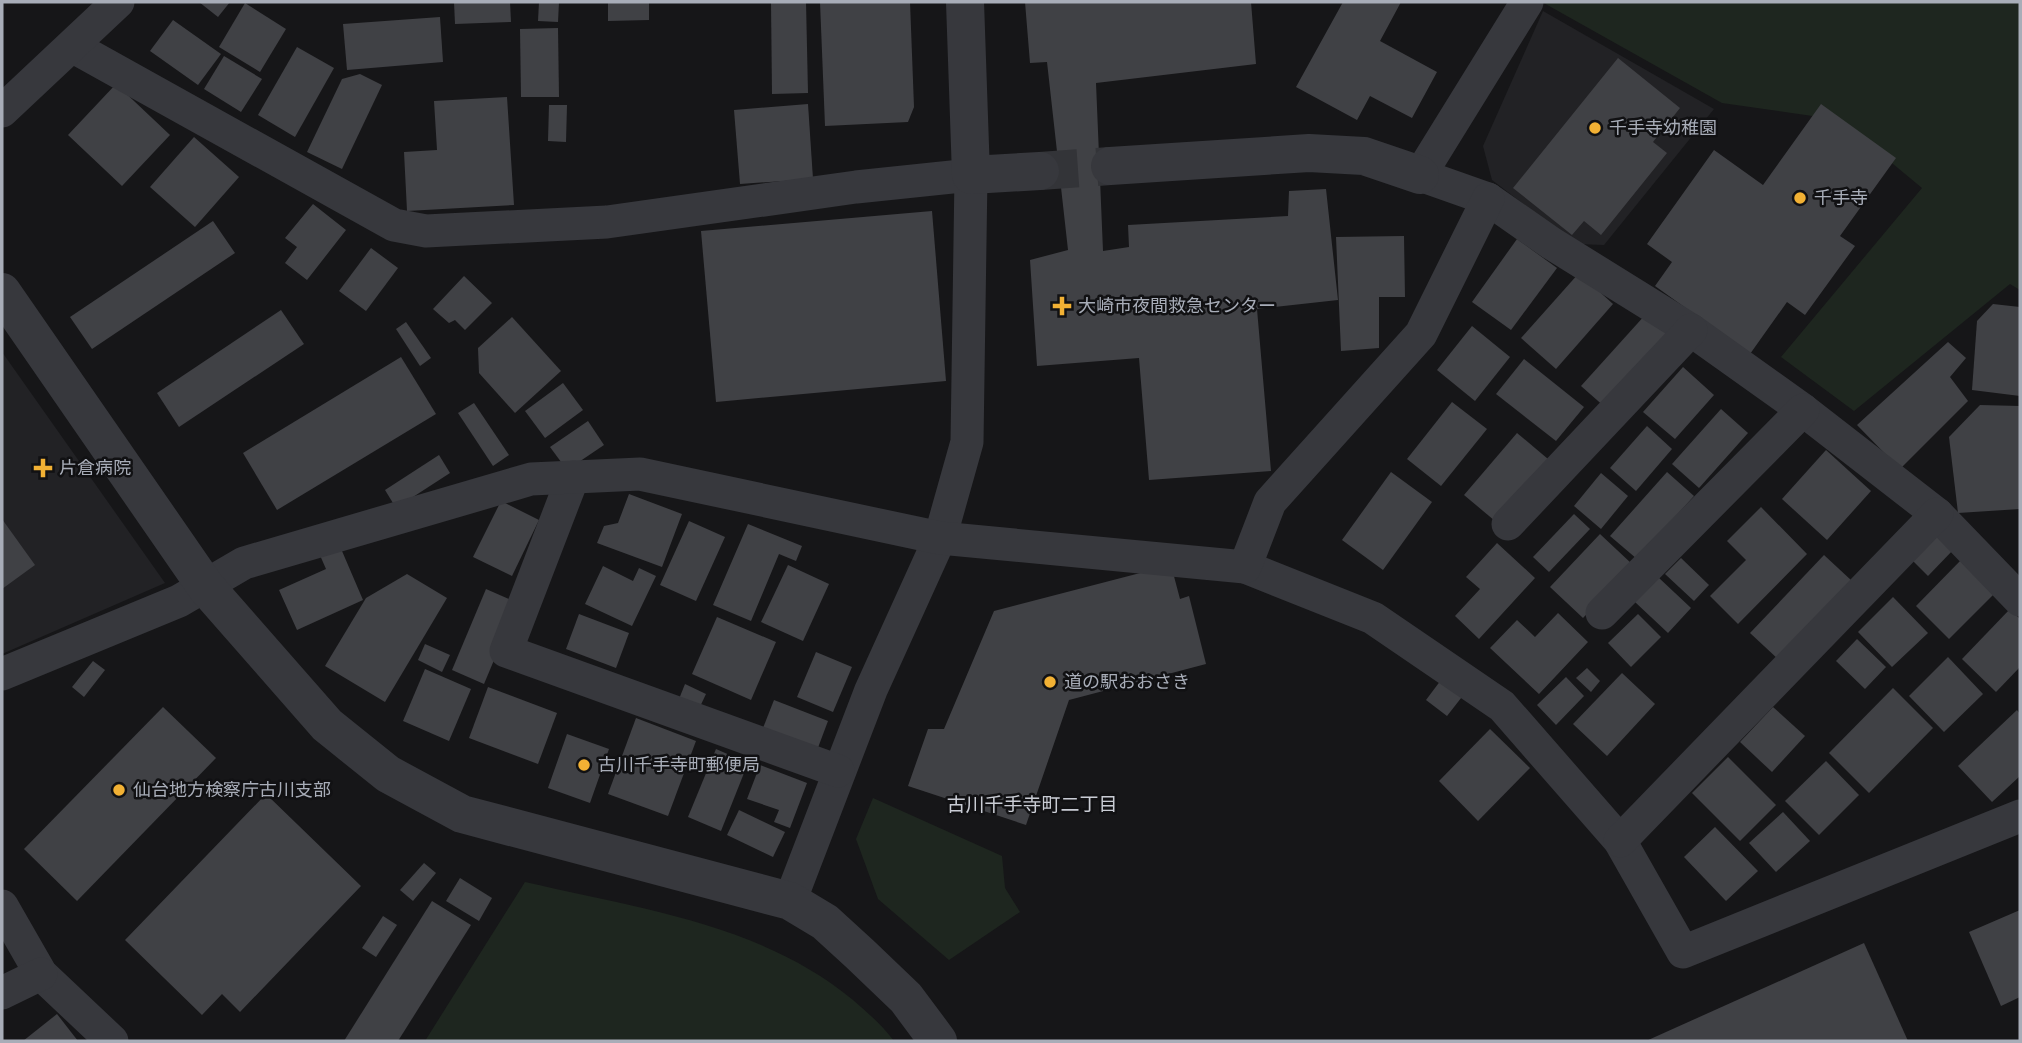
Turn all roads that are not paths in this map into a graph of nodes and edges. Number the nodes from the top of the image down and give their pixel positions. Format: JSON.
{"nodes":[{"id":1,"x":118,"y":2,"type":"edge"},
{"id":2,"x":965,"y":2,"type":"edge"},
{"id":3,"x":1523,"y":3,"type":"edge"},
{"id":4,"x":72,"y":46,"type":"junction"},
{"id":5,"x":2,"y":111,"type":"edge"},
{"id":6,"x":1110,"y":166,"type":"tunnel mouth"},
{"id":7,"x":1040,"y":171,"type":"tunnel mouth"},
{"id":8,"x":971,"y":175,"type":"junction"},
{"id":9,"x":1420,"y":175,"type":"junction"},
{"id":10,"x":1488,"y":199,"type":"junction"},
{"id":11,"x":2,"y":292,"type":"edge"},
{"id":12,"x":1691,"y":330,"type":"junction"},
{"id":13,"x":1803,"y":410,"type":"junction"},
{"id":14,"x":573,"y":477,"type":"junction"},
{"id":15,"x":1937,"y":513,"type":"junction"},
{"id":16,"x":1508,"y":524,"type":"dead end"},
{"id":17,"x":940,"y":538,"type":"junction"},
{"id":18,"x":1245,"y":567,"type":"junction"},
{"id":19,"x":206,"y":587,"type":"junction"},
{"id":20,"x":2020,"y":600,"type":"edge"},
{"id":21,"x":1602,"y":613,"type":"dead end"},
{"id":22,"x":2,"y":674,"type":"edge"},
{"id":23,"x":838,"y":771,"type":"junction"},
{"id":24,"x":2020,"y":817,"type":"edge"},
{"id":25,"x":1620,"y":841,"type":"junction"},
{"id":26,"x":789,"y":901,"type":"junction"},
{"id":27,"x":2,"y":906,"type":"edge"},
{"id":28,"x":41,"y":974,"type":"junction"},
{"id":29,"x":2,"y":993,"type":"edge"},
{"id":30,"x":112,"y":1041,"type":"edge"},
{"id":31,"x":937,"y":1041,"type":"edge"}],
"edges":[{"from":1,"to":4,"type":"street"},
{"from":2,"to":8,"type":"street"},
{"from":3,"to":9,"type":"street"},
{"from":4,"to":5,"type":"street"},
{"from":4,"to":8,"type":"street"},
{"from":6,"to":9,"type":"street"},
{"from":7,"to":8,"type":"street"},
{"from":8,"to":17,"type":"street"},
{"from":9,"to":10,"type":"street"},
{"from":10,"to":12,"type":"street"},
{"from":10,"to":18,"type":"street"},
{"from":11,"to":19,"type":"street"},
{"from":12,"to":13,"type":"street"},
{"from":12,"to":16,"type":"street"},
{"from":13,"to":15,"type":"street"},
{"from":13,"to":21,"type":"street"},
{"from":14,"to":17,"type":"street"},
{"from":14,"to":19,"type":"street"},
{"from":14,"to":23,"type":"street"},
{"from":15,"to":20,"type":"street"},
{"from":15,"to":25,"type":"street"},
{"from":17,"to":18,"type":"street"},
{"from":17,"to":23,"type":"street"},
{"from":18,"to":25,"type":"street"},
{"from":19,"to":22,"type":"street"},
{"from":19,"to":26,"type":"street"},
{"from":23,"to":26,"type":"street"},
{"from":24,"to":25,"type":"street"},
{"from":26,"to":31,"type":"street"},
{"from":27,"to":28,"type":"street"},
{"from":28,"to":29,"type":"street"},
{"from":28,"to":30,"type":"street"}]}
